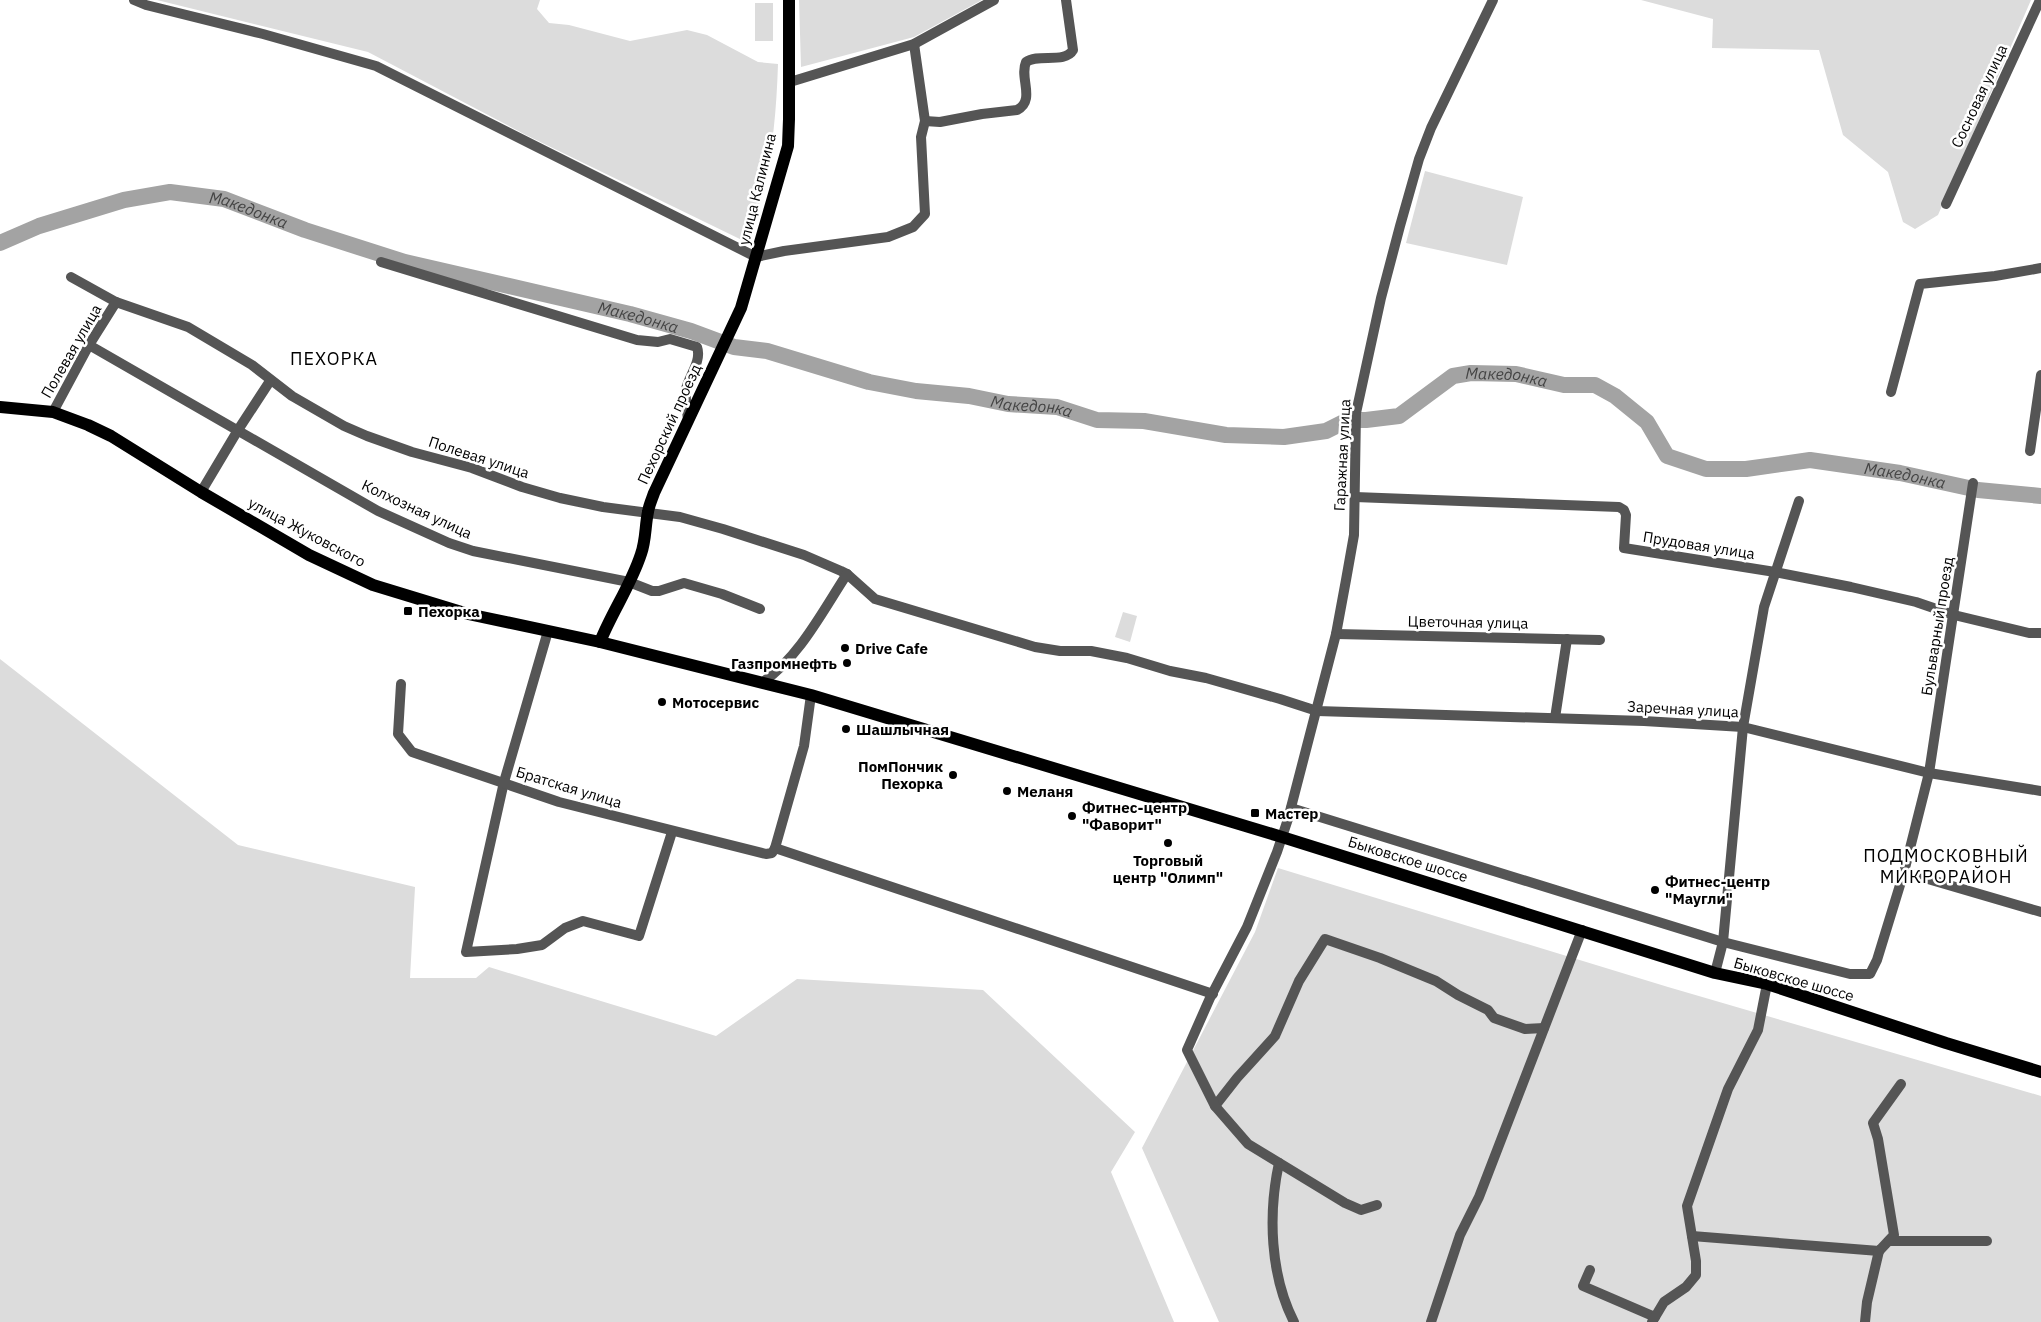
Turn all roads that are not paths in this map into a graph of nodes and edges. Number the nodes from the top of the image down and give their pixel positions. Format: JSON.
{"nodes":[{"id":1,"x":134,"y":0,"type":"edge"},
{"id":2,"x":789,"y":0,"type":"edge"},
{"id":3,"x":994,"y":0,"type":"edge"},
{"id":4,"x":1066,"y":0,"type":"edge"},
{"id":5,"x":1493,"y":0,"type":"edge"},
{"id":6,"x":2040,"y":0,"type":"edge"},
{"id":7,"x":2036,"y":18,"type":"edge"},
{"id":8,"x":914,"y":44,"type":"junction"},
{"id":9,"x":790,"y":82,"type":"junction"},
{"id":10,"x":925,"y":121,"type":"junction"},
{"id":11,"x":1946,"y":204,"type":"dead end"},
{"id":12,"x":756,"y":258,"type":"junction"},
{"id":13,"x":381,"y":262,"type":"dead end"},
{"id":14,"x":2041,"y":268,"type":"edge"},
{"id":15,"x":71,"y":277,"type":"dead end"},
{"id":16,"x":116,"y":302,"type":"junction"},
{"id":17,"x":90,"y":345,"type":"junction"},
{"id":18,"x":722,"y":350,"type":"joint"},
{"id":19,"x":2041,"y":375,"type":"edge"},
{"id":20,"x":270,"y":381,"type":"junction"},
{"id":21,"x":1891,"y":392,"type":"dead end"},
{"id":22,"x":0,"y":407,"type":"edge"},
{"id":23,"x":53,"y":412,"type":"junction"},
{"id":24,"x":688,"y":420,"type":"junction"},
{"id":25,"x":238,"y":430,"type":"junction"},
{"id":26,"x":2030,"y":451,"type":"dead end"},
{"id":27,"x":1973,"y":483,"type":"dead end"},
{"id":28,"x":201,"y":492,"type":"junction"},
{"id":29,"x":1355,"y":497,"type":"junction"},
{"id":30,"x":1799,"y":501,"type":"dead end"},
{"id":31,"x":648,"y":512,"type":"junction"},
{"id":32,"x":1775,"y":572,"type":"junction"},
{"id":33,"x":848,"y":574,"type":"junction"},
{"id":34,"x":629,"y":582,"type":"junction"},
{"id":35,"x":760,"y":609,"type":"dead end"},
{"id":36,"x":1954,"y":615,"type":"junction"},
{"id":37,"x":548,"y":632,"type":"junction"},
{"id":38,"x":2041,"y":633,"type":"edge"},
{"id":39,"x":1336,"y":634,"type":"junction"},
{"id":40,"x":1567,"y":639,"type":"junction"},
{"id":41,"x":1600,"y":640,"type":"dead end"},
{"id":42,"x":600,"y":642,"type":"junction"},
{"id":43,"x":763,"y":682,"type":"junction"},
{"id":44,"x":402,"y":684,"type":"dead end"},
{"id":45,"x":811,"y":695,"type":"junction"},
{"id":46,"x":1317,"y":712,"type":"junction"},
{"id":47,"x":1555,"y":718,"type":"junction"},
{"id":48,"x":1743,"y":727,"type":"junction"},
{"id":49,"x":1929,"y":773,"type":"junction"},
{"id":50,"x":504,"y":782,"type":"junction"},
{"id":51,"x":2041,"y":791,"type":"edge"},
{"id":52,"x":1291,"y":808,"type":"junction"},
{"id":53,"x":672,"y":832,"type":"junction"},
{"id":54,"x":1282,"y":837,"type":"junction"},
{"id":55,"x":775,"y":848,"type":"junction"},
{"id":56,"x":1904,"y":872,"type":"junction"},
{"id":57,"x":2041,"y":912,"type":"edge"},
{"id":58,"x":1582,"y":930,"type":"junction"},
{"id":59,"x":1723,"y":942,"type":"junction"},
{"id":60,"x":1715,"y":973,"type":"junction"},
{"id":61,"x":1767,"y":984,"type":"junction"},
{"id":62,"x":1213,"y":994,"type":"junction"},
{"id":63,"x":1544,"y":1028,"type":"junction"},
{"id":64,"x":2041,"y":1072,"type":"edge"},
{"id":65,"x":1901,"y":1084,"type":"dead end"},
{"id":66,"x":1215,"y":1106,"type":"junction"},
{"id":67,"x":1279,"y":1164,"type":"junction"},
{"id":68,"x":1376,"y":1205,"type":"dead end"},
{"id":69,"x":1692,"y":1236,"type":"junction"},
{"id":70,"x":1889,"y":1241,"type":"junction"},
{"id":71,"x":1987,"y":1241,"type":"dead end"},
{"id":72,"x":1879,"y":1251,"type":"junction"},
{"id":73,"x":1590,"y":1270,"type":"dead end"},
{"id":74,"x":1654,"y":1319,"type":"edge"},
{"id":75,"x":1294,"y":1322,"type":"edge"},
{"id":76,"x":1431,"y":1322,"type":"edge"},
{"id":77,"x":1865,"y":1322,"type":"edge"}],
"edges":[{"from":1,"to":12,"type":"street"},
{"from":2,"to":9,"type":"main road","name":"улица Калинина"},
{"from":3,"to":8,"type":"street"},
{"from":4,"to":10,"type":"street"},
{"from":5,"to":29,"type":"street","name":"Гаражная улица"},
{"from":6,"to":7,"type":"street","name":"Сосновая улица"},
{"from":7,"to":11,"type":"street","name":"Сосновая улица"},
{"from":8,"to":9,"type":"street"},
{"from":8,"to":10,"type":"street"},
{"from":9,"to":12,"type":"main road","name":"улица Калинина"},
{"from":10,"to":12,"type":"street"},
{"from":12,"to":18,"type":"main road","name":"улица Калинина"},
{"from":13,"to":24,"type":"street"},
{"from":14,"to":21,"type":"street"},
{"from":15,"to":16,"type":"street"},
{"from":16,"to":17,"type":"street","name":"Полевая улица"},
{"from":16,"to":20,"type":"street","name":"Полевая улица"},
{"from":17,"to":23,"type":"street","name":"Полевая улица"},
{"from":17,"to":25,"type":"street","name":"Колхозная улица"},
{"from":18,"to":24,"type":"main road","name":"Пехорский проезд"},
{"from":19,"to":26,"type":"street"},
{"from":20,"to":25,"type":"street"},
{"from":20,"to":31,"type":"street","name":"Полевая улица"},
{"from":22,"to":23,"type":"main road","name":"улица Жуковского"},
{"from":23,"to":28,"type":"main road","name":"улица Жуковского"},
{"from":24,"to":31,"type":"main road","name":"Пехорский проезд"},
{"from":25,"to":28,"type":"street"},
{"from":25,"to":34,"type":"street","name":"Колхозная улица"},
{"from":27,"to":36,"type":"street","name":"Бульварный проезд"},
{"from":28,"to":37,"type":"main road","name":"улица Жуковского"},
{"from":29,"to":32,"type":"street","name":"Прудовая улица"},
{"from":29,"to":39,"type":"street","name":"Гаражная улица"},
{"from":30,"to":32,"type":"street"},
{"from":31,"to":33,"type":"street","name":"Полевая улица"},
{"from":31,"to":34,"type":"main road","name":"Пехорский проезд"},
{"from":32,"to":36,"type":"street","name":"Прудовая улица"},
{"from":32,"to":48,"type":"street"},
{"from":33,"to":43,"type":"street"},
{"from":33,"to":46,"type":"street","name":"Полевая улица"},
{"from":34,"to":35,"type":"street","name":"Колхозная улица"},
{"from":34,"to":42,"type":"main road","name":"Пехорский проезд"},
{"from":36,"to":38,"type":"street","name":"Прудовая улица"},
{"from":36,"to":49,"type":"street","name":"Бульварный проезд"},
{"from":37,"to":42,"type":"main road","name":"улица Жуковского"},
{"from":37,"to":50,"type":"street"},
{"from":39,"to":40,"type":"street","name":"Цветочная улица"},
{"from":39,"to":46,"type":"street","name":"Гаражная улица"},
{"from":40,"to":41,"type":"street","name":"Цветочная улица"},
{"from":40,"to":47,"type":"street"},
{"from":42,"to":43,"type":"main road","name":"улица Жуковского"},
{"from":43,"to":45,"type":"main road","name":"Быковское шоссе"},
{"from":44,"to":50,"type":"street"},
{"from":45,"to":54,"type":"main road","name":"Быковское шоссе"},
{"from":45,"to":55,"type":"street"},
{"from":46,"to":47,"type":"street","name":"Заречная улица"},
{"from":46,"to":52,"type":"street","name":"Гаражная улица"},
{"from":47,"to":48,"type":"street","name":"Заречная улица"},
{"from":48,"to":49,"type":"street","name":"Заречная улица"},
{"from":48,"to":59,"type":"street"},
{"from":49,"to":51,"type":"street","name":"Заречная улица"},
{"from":49,"to":56,"type":"street","name":"Бульварный проезд"},
{"from":50,"to":53,"type":"street","name":"Братская улица"},
{"from":50,"to":53,"type":"street","name":"Братская улица"},
{"from":52,"to":54,"type":"street","name":"Гаражная улица"},
{"from":52,"to":59,"type":"street"},
{"from":53,"to":55,"type":"street","name":"Братская улица"},
{"from":54,"to":58,"type":"main road","name":"Быковское шоссе"},
{"from":54,"to":62,"type":"street","name":"Гаражная улица"},
{"from":55,"to":62,"type":"street"},
{"from":56,"to":57,"type":"street"},
{"from":56,"to":59,"type":"street","name":"Бульварный проезд"},
{"from":58,"to":60,"type":"main road","name":"Быковское шоссе"},
{"from":58,"to":63,"type":"street"},
{"from":59,"to":60,"type":"street"},
{"from":60,"to":61,"type":"main road","name":"Быковское шоссе"},
{"from":61,"to":64,"type":"main road","name":"Быковское шоссе"},
{"from":61,"to":69,"type":"street"},
{"from":62,"to":66,"type":"street","name":"Гаражная улица"},
{"from":63,"to":66,"type":"street"},
{"from":63,"to":76,"type":"street"},
{"from":65,"to":70,"type":"street"},
{"from":66,"to":67,"type":"street"},
{"from":67,"to":68,"type":"street"},
{"from":67,"to":75,"type":"street"},
{"from":69,"to":72,"type":"street"},
{"from":69,"to":74,"type":"street"},
{"from":70,"to":71,"type":"street"},
{"from":70,"to":72,"type":"street"},
{"from":72,"to":77,"type":"street"},
{"from":73,"to":74,"type":"street"}]}
